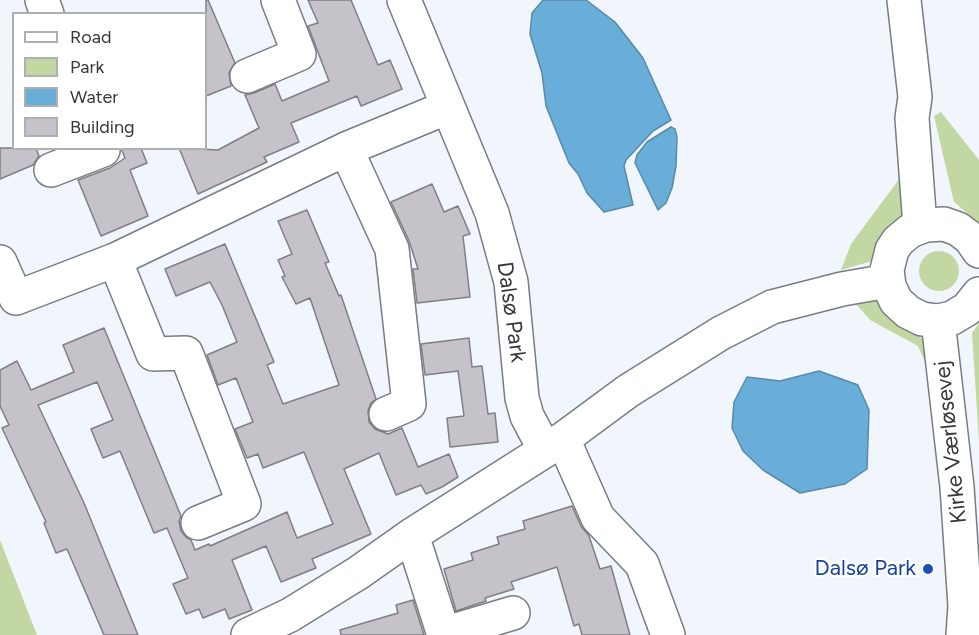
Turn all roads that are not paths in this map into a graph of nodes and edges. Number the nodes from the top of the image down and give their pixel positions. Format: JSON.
{"nodes":[{"id":1,"x":278,"y":0,"type":"edge"},
{"id":2,"x":404,"y":0,"type":"edge"},
{"id":3,"x":904,"y":0,"type":"edge"},
{"id":4,"x":247,"y":76,"type":"dead end"},
{"id":5,"x":448,"y":107,"type":"junction"},
{"id":6,"x":346,"y":148,"type":"junction"},
{"id":7,"x":103,"y":150,"type":"edge"},
{"id":8,"x":51,"y":170,"type":"dead end"},
{"id":9,"x":930,"y":225,"type":"junction"},
{"id":10,"x":979,"y":250,"type":"edge"},
{"id":11,"x":115,"y":260,"type":"junction"},
{"id":12,"x":0,"y":262,"type":"edge"},
{"id":13,"x":888,"y":281,"type":"junction"},
{"id":14,"x":959,"y":310,"type":"edge"},
{"id":15,"x":386,"y":414,"type":"dead end"},
{"id":16,"x":554,"y":444,"type":"junction"},
{"id":17,"x":198,"y":523,"type":"dead end"},
{"id":18,"x":412,"y":534,"type":"junction"},
{"id":19,"x":979,"y":534,"type":"edge"},
{"id":20,"x":979,"y":554,"type":"edge"},
{"id":21,"x":513,"y":613,"type":"dead end"},
{"id":22,"x":248,"y":635,"type":"edge"},
{"id":23,"x":443,"y":635,"type":"edge"},
{"id":24,"x":668,"y":635,"type":"edge"},
{"id":25,"x":963,"y":635,"type":"edge"},
{"id":26,"x":970,"y":635,"type":"edge"}],
"edges":[{"from":1,"to":4,"type":"street"},
{"from":2,"to":5,"type":"street","name":"Dalsø Park"},
{"from":3,"to":9,"type":"street"},
{"from":5,"to":6,"type":"street"},
{"from":5,"to":16,"type":"street","name":"Dalsø Park"},
{"from":6,"to":11,"type":"street"},
{"from":6,"to":15,"type":"street"},
{"from":7,"to":8,"type":"street"},
{"from":9,"to":10,"type":"street"},
{"from":9,"to":13,"type":"street"},
{"from":11,"to":12,"type":"street"},
{"from":11,"to":17,"type":"street"},
{"from":13,"to":14,"type":"street"},
{"from":13,"to":16,"type":"street"},
{"from":14,"to":19,"type":"street","name":"Kirke Værløsevej"},
{"from":14,"to":25,"type":"street","name":"Kirke Værløsevej"},
{"from":16,"to":18,"type":"street"},
{"from":16,"to":24,"type":"street","name":"Dalsø Park"},
{"from":18,"to":22,"type":"street"},
{"from":18,"to":23,"type":"street"},
{"from":20,"to":26,"type":"street","name":"Kirke Værløsevej"},
{"from":21,"to":23,"type":"street"}]}
